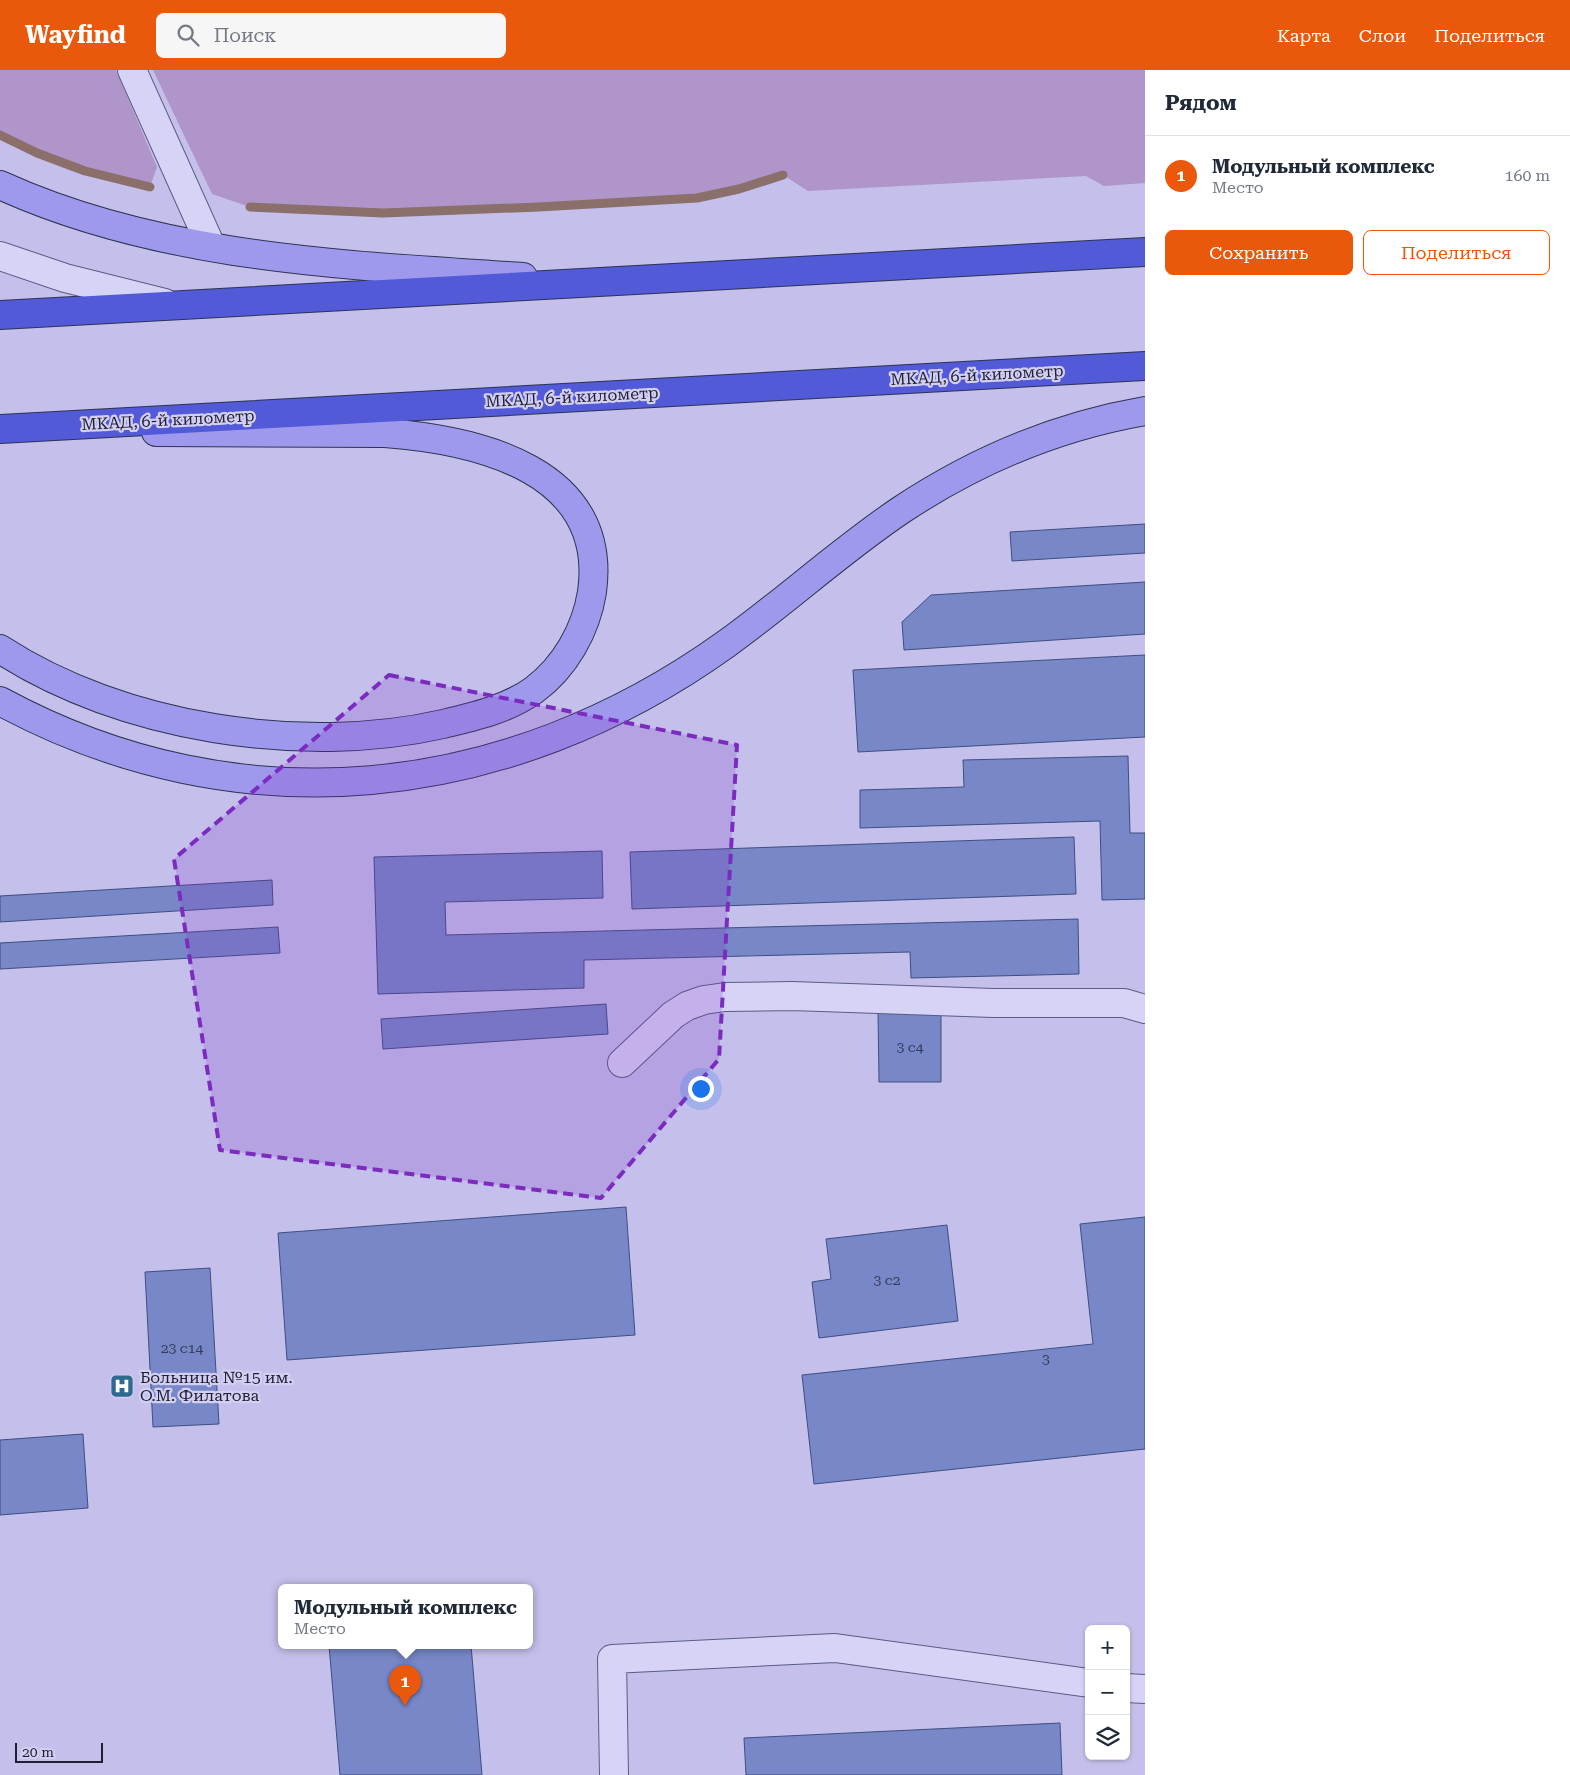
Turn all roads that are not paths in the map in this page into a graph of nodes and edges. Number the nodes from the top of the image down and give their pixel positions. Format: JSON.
{"nodes":[{"id":1,"x":132,"y":70,"type":"edge"},
{"id":2,"x":0,"y":185,"type":"edge"},
{"id":3,"x":211,"y":246,"type":"junction"},
{"id":4,"x":1145,"y":252,"type":"edge"},
{"id":5,"x":0,"y":256,"type":"edge"},
{"id":6,"x":599,"y":282,"type":"junction"},
{"id":7,"x":174,"y":306,"type":"junction"},
{"id":8,"x":0,"y":315,"type":"edge"},
{"id":9,"x":1145,"y":366,"type":"edge"},
{"id":10,"x":1145,"y":411,"type":"edge"},
{"id":11,"x":0,"y":430,"type":"edge"},
{"id":12,"x":0,"y":649,"type":"edge"},
{"id":13,"x":0,"y":701,"type":"edge"},
{"id":14,"x":1145,"y":1009,"type":"edge"},
{"id":15,"x":622,"y":1063,"type":"dead end"},
{"id":16,"x":1085,"y":1681,"type":"edge"},
{"id":17,"x":1130,"y":1688,"type":"edge"},
{"id":18,"x":1145,"y":1689,"type":"edge"},
{"id":19,"x":614,"y":1775,"type":"edge"}],
"edges":[{"from":1,"to":3,"type":"lane"},
{"from":2,"to":3,"type":"main road"},
{"from":3,"to":6,"type":"main road"},
{"from":4,"to":6,"type":"highway"},
{"from":5,"to":7,"type":"lane"},
{"from":6,"to":7,"type":"highway"},
{"from":7,"to":8,"type":"highway"},
{"from":9,"to":11,"type":"highway","name":"МКАД, 6-й километр"},
{"from":10,"to":13,"type":"main road"},
{"from":11,"to":12,"type":"main road"},
{"from":14,"to":15,"type":"lane"},
{"from":16,"to":19,"type":"lane"},
{"from":17,"to":18,"type":"lane"}]}
